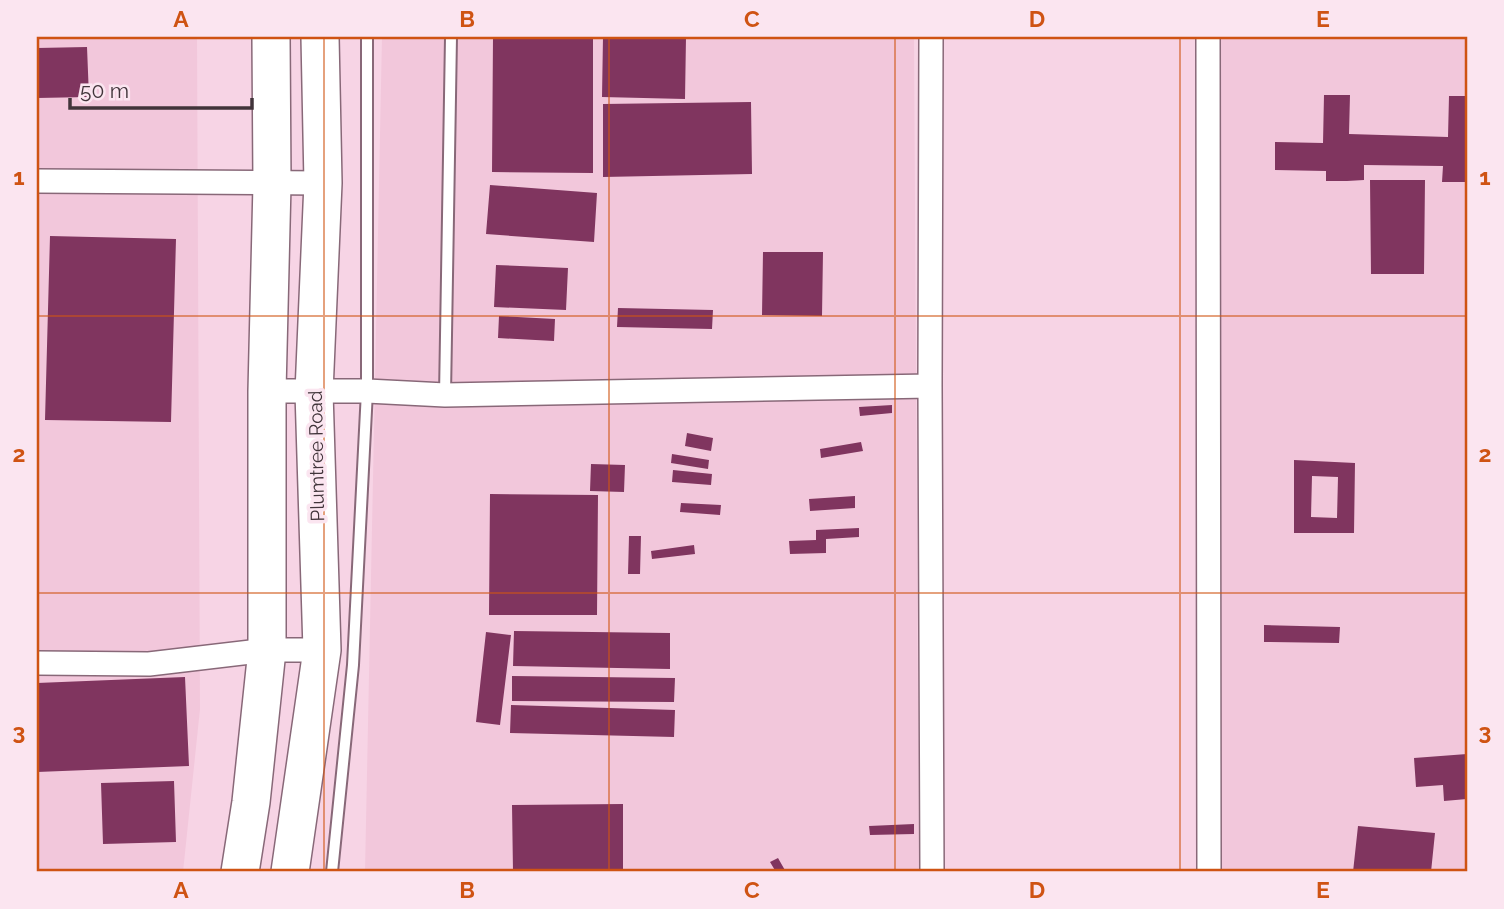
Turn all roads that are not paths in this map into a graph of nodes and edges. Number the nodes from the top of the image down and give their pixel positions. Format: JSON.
{"nodes":[{"id":1,"x":271,"y":37,"type":"edge"},
{"id":2,"x":320,"y":37,"type":"edge"},
{"id":3,"x":367,"y":37,"type":"edge"},
{"id":4,"x":452,"y":37,"type":"edge"},
{"id":5,"x":931,"y":37,"type":"edge"},
{"id":6,"x":1208,"y":37,"type":"edge"},
{"id":7,"x":37,"y":181,"type":"edge"},
{"id":8,"x":323,"y":183,"type":"junction"},
{"id":9,"x":272,"y":184,"type":"junction"},
{"id":10,"x":929,"y":386,"type":"junction"},
{"id":11,"x":267,"y":391,"type":"junction"},
{"id":12,"x":367,"y":391,"type":"junction"},
{"id":13,"x":314,"y":392,"type":"junction"},
{"id":14,"x":445,"y":395,"type":"junction"},
{"id":15,"x":267,"y":650,"type":"junction"},
{"id":16,"x":322,"y":650,"type":"junction"},
{"id":17,"x":37,"y":663,"type":"edge"},
{"id":18,"x":240,"y":872,"type":"edge"},
{"id":19,"x":290,"y":872,"type":"edge"},
{"id":20,"x":332,"y":872,"type":"edge"},
{"id":21,"x":932,"y":872,"type":"edge"},
{"id":22,"x":1209,"y":872,"type":"edge"}],
"edges":[{"from":1,"to":9,"type":"highway"},
{"from":2,"to":8,"type":"highway","name":"Plumtree Road"},
{"from":3,"to":12,"type":"lane"},
{"from":4,"to":14,"type":"lane"},
{"from":5,"to":10,"type":"street"},
{"from":6,"to":22,"type":"street"},
{"from":7,"to":9,"type":"street"},
{"from":8,"to":9,"type":"street"},
{"from":8,"to":13,"type":"highway","name":"Plumtree Road"},
{"from":9,"to":11,"type":"highway"},
{"from":10,"to":14,"type":"street"},
{"from":10,"to":21,"type":"street"},
{"from":11,"to":13,"type":"street"},
{"from":11,"to":15,"type":"highway"},
{"from":12,"to":13,"type":"street"},
{"from":12,"to":14,"type":"street"},
{"from":12,"to":20,"type":"lane"},
{"from":13,"to":16,"type":"highway","name":"Plumtree Road"},
{"from":15,"to":16,"type":"street"},
{"from":15,"to":17,"type":"street"},
{"from":15,"to":18,"type":"highway"},
{"from":16,"to":19,"type":"highway","name":"Plumtree Road"}]}
